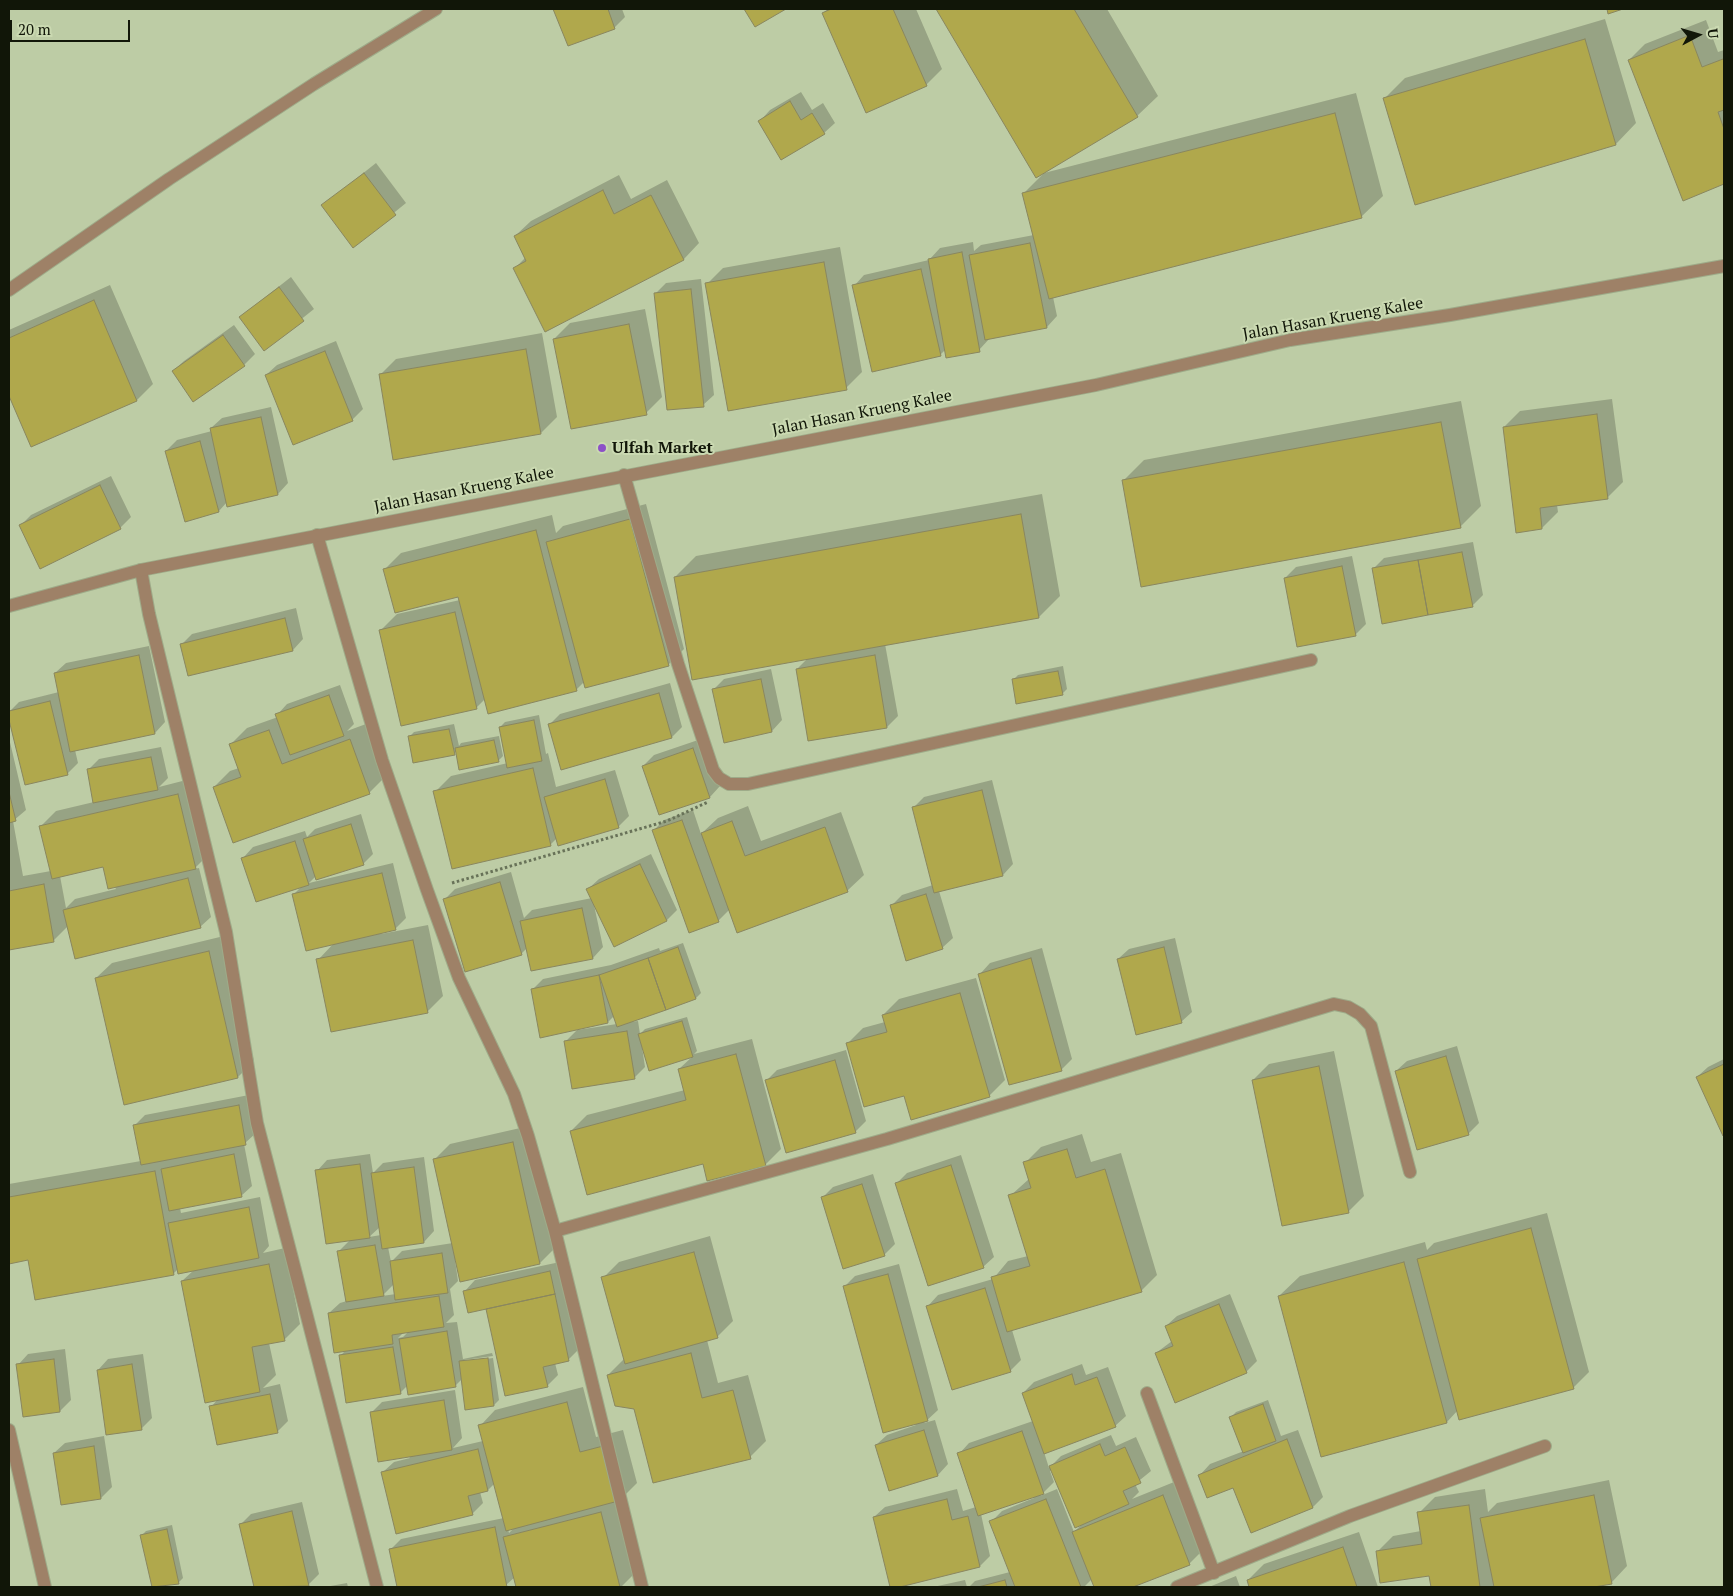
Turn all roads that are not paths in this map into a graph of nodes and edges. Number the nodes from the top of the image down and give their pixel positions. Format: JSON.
{"nodes":[{"id":1,"x":436,"y":9,"type":"edge"},
{"id":2,"x":1724,"y":266,"type":"edge"},
{"id":3,"x":9,"y":290,"type":"edge"},
{"id":4,"x":624,"y":475,"type":"junction"},
{"id":5,"x":317,"y":535,"type":"junction"},
{"id":6,"x":141,"y":570,"type":"junction"},
{"id":7,"x":9,"y":606,"type":"edge"},
{"id":8,"x":1311,"y":660,"type":"dead end"},
{"id":9,"x":1410,"y":1172,"type":"dead end"},
{"id":10,"x":555,"y":1231,"type":"junction"},
{"id":11,"x":1147,"y":1393,"type":"dead end"},
{"id":12,"x":9,"y":1430,"type":"edge"},
{"id":13,"x":1545,"y":1446,"type":"dead end"},
{"id":14,"x":1214,"y":1573,"type":"junction"},
{"id":15,"x":45,"y":1587,"type":"edge"},
{"id":16,"x":377,"y":1587,"type":"edge"},
{"id":17,"x":642,"y":1587,"type":"edge"},
{"id":18,"x":1177,"y":1587,"type":"edge"}],
"edges":[{"from":1,"to":3,"type":"street"},
{"from":2,"to":4,"type":"street","name":"Jalan Hasan Krueng Kalee"},
{"from":4,"to":5,"type":"street","name":"Jalan Hasan Krueng Kalee"},
{"from":4,"to":8,"type":"street"},
{"from":5,"to":6,"type":"street","name":"Jalan Hasan Krueng Kalee"},
{"from":5,"to":10,"type":"street"},
{"from":6,"to":7,"type":"street","name":"Jalan Hasan Krueng Kalee"},
{"from":6,"to":16,"type":"street"},
{"from":9,"to":10,"type":"street"},
{"from":10,"to":17,"type":"street"},
{"from":11,"to":14,"type":"street"},
{"from":12,"to":15,"type":"street"},
{"from":13,"to":14,"type":"street"},
{"from":14,"to":18,"type":"street"}]}
